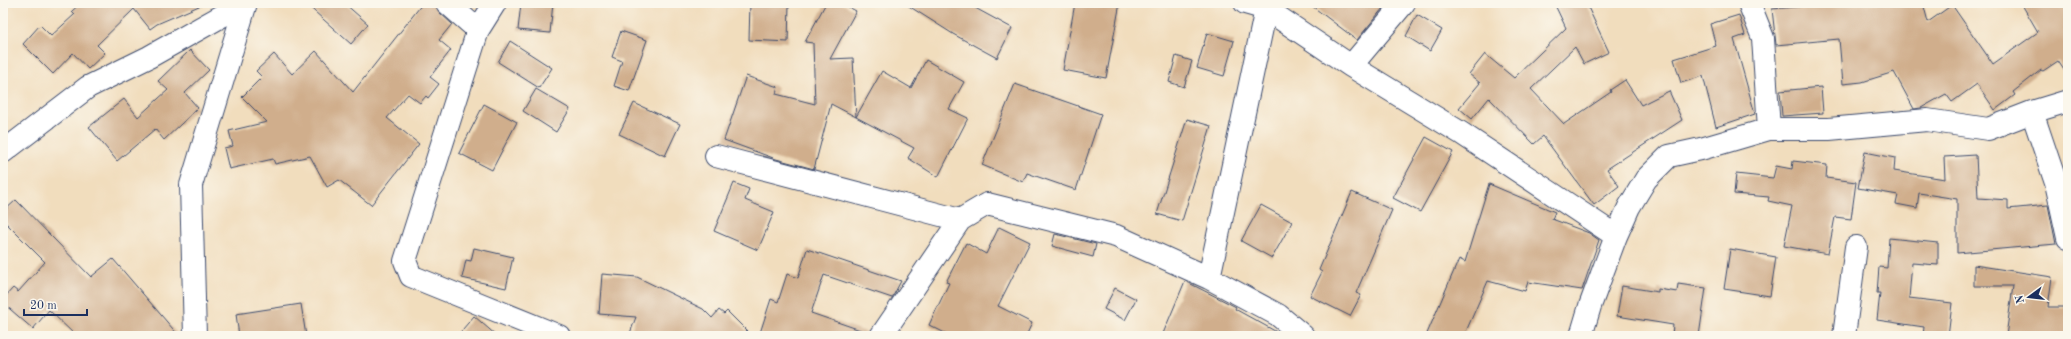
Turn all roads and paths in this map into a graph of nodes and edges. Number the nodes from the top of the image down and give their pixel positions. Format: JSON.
{"nodes":[{"id":1,"x":245,"y":3,"type":"edge"},
{"id":2,"x":447,"y":3,"type":"edge"},
{"id":3,"x":495,"y":3,"type":"edge"},
{"id":4,"x":1245,"y":3,"type":"edge"},
{"id":5,"x":1404,"y":3,"type":"edge"},
{"id":6,"x":1749,"y":3,"type":"edge"},
{"id":7,"x":1266,"y":9,"type":"junction"},
{"id":8,"x":478,"y":30,"type":"junction"},
{"id":9,"x":1351,"y":66,"type":"junction"},
{"id":10,"x":2068,"y":102,"type":"edge"},
{"id":11,"x":2032,"y":112,"type":"junction"},
{"id":12,"x":1769,"y":129,"type":"junction"},
{"id":13,"x":3,"y":152,"type":"edge"},
{"id":14,"x":716,"y":156,"type":"dead end"},
{"id":15,"x":960,"y":220,"type":"junction"},
{"id":16,"x":1616,"y":236,"type":"junction"},
{"id":17,"x":2068,"y":238,"type":"edge"},
{"id":18,"x":1856,"y":247,"type":"dead end"},
{"id":19,"x":1209,"y":278,"type":"junction"},
{"id":20,"x":195,"y":336,"type":"edge"},
{"id":21,"x":559,"y":336,"type":"edge"},
{"id":22,"x":881,"y":336,"type":"edge"},
{"id":23,"x":1303,"y":336,"type":"edge"},
{"id":24,"x":1581,"y":336,"type":"edge"},
{"id":25,"x":1844,"y":336,"type":"edge"}],
"edges":[{"from":1,"to":13,"type":"street"},
{"from":1,"to":20,"type":"street"},
{"from":2,"to":8,"type":"street"},
{"from":3,"to":8,"type":"street"},
{"from":4,"to":7,"type":"street"},
{"from":5,"to":9,"type":"street"},
{"from":6,"to":12,"type":"street"},
{"from":7,"to":9,"type":"street"},
{"from":7,"to":19,"type":"street"},
{"from":8,"to":21,"type":"street"},
{"from":9,"to":16,"type":"street"},
{"from":10,"to":11,"type":"street"},
{"from":11,"to":12,"type":"street"},
{"from":11,"to":17,"type":"street"},
{"from":12,"to":16,"type":"street"},
{"from":14,"to":15,"type":"street"},
{"from":15,"to":19,"type":"street"},
{"from":15,"to":22,"type":"street"},
{"from":16,"to":24,"type":"street"},
{"from":18,"to":25,"type":"street"},
{"from":19,"to":23,"type":"street"}]}
